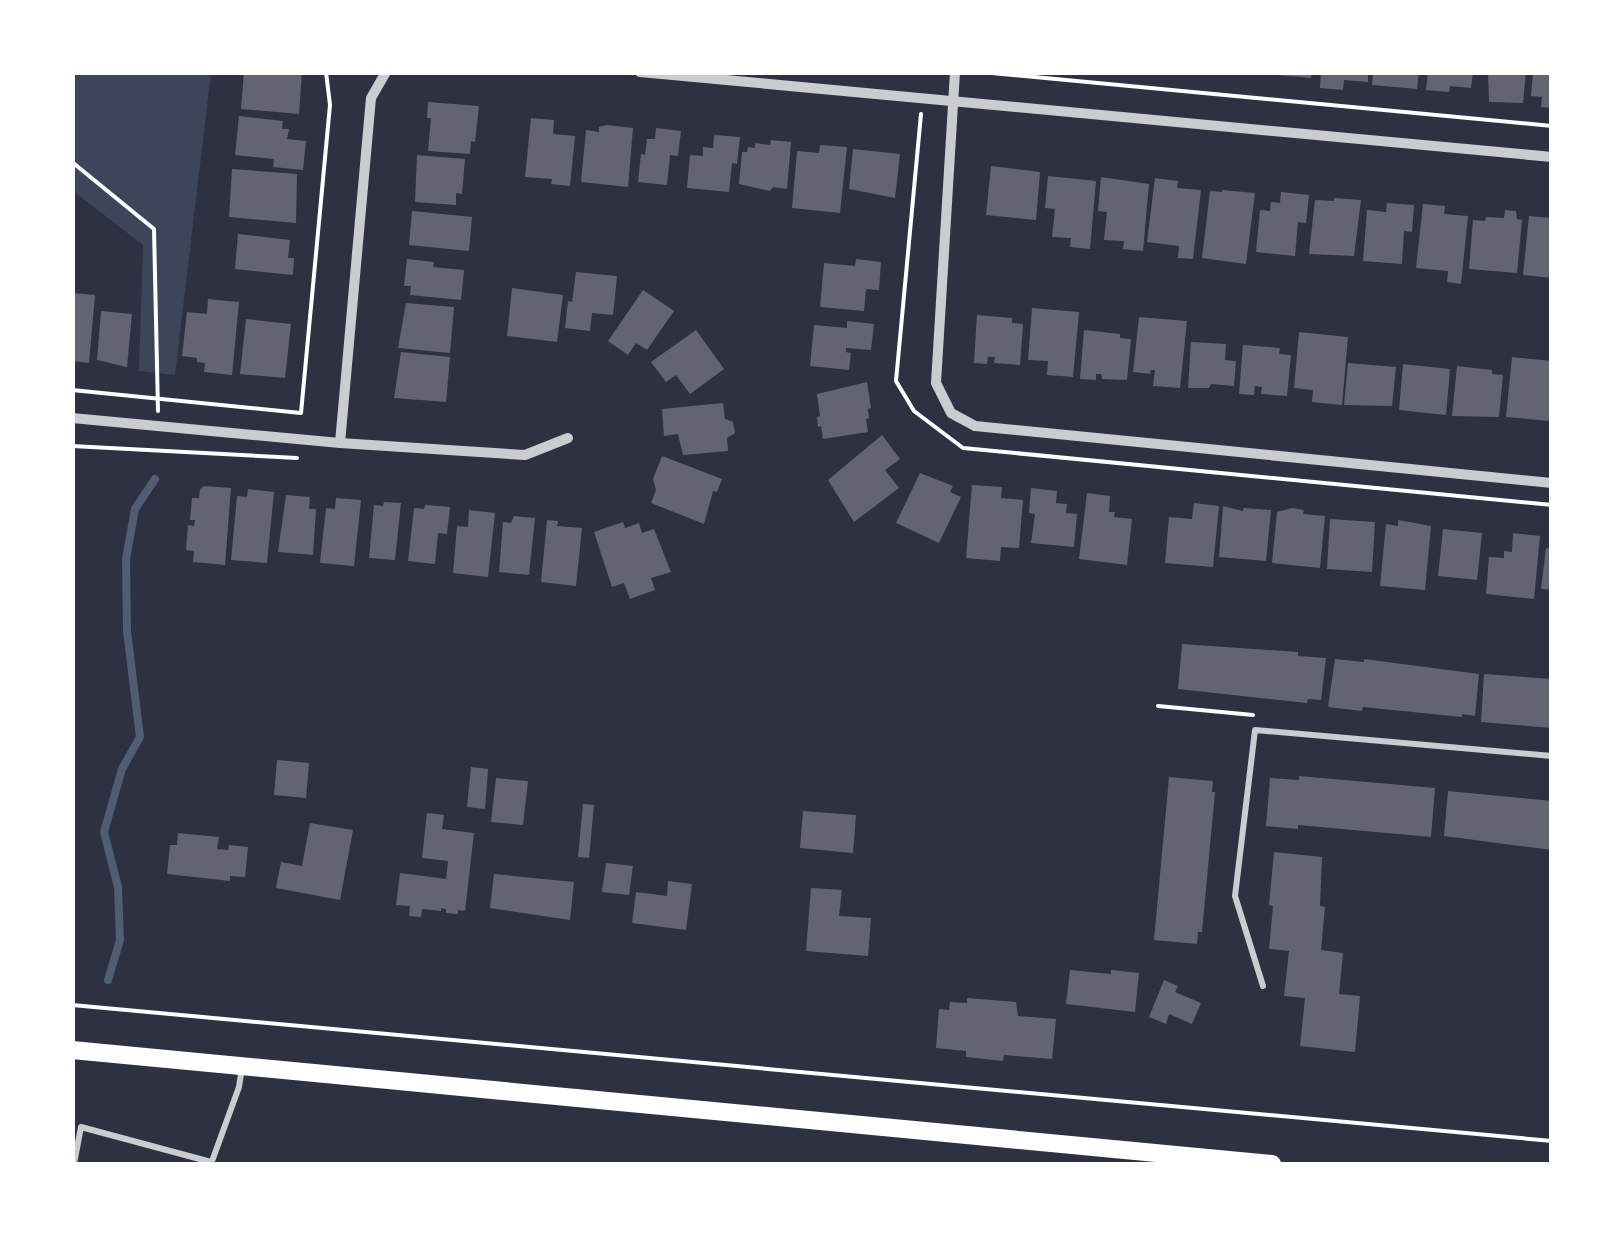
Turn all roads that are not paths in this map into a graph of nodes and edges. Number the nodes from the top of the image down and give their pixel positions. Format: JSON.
{"nodes":[{"id":1,"x":386,"y":72,"type":"edge"},
{"id":2,"x":640,"y":72,"type":"edge"},
{"id":3,"x":955,"y":72,"type":"edge"},
{"id":4,"x":951,"y":102,"type":"junction"},
{"id":5,"x":1552,"y":158,"type":"edge"},
{"id":6,"x":72,"y":418,"type":"edge"},
{"id":7,"x":568,"y":438,"type":"dead end"},
{"id":8,"x":340,"y":443,"type":"junction"},
{"id":9,"x":1552,"y":483,"type":"edge"},
{"id":10,"x":1552,"y":756,"type":"edge"},
{"id":11,"x":1264,"y":986,"type":"dead end"},
{"id":12,"x":72,"y":1050,"type":"edge"},
{"id":13,"x":242,"y":1066,"type":"junction"},
{"id":14,"x":211,"y":1163,"type":"edge"},
{"id":15,"x":74,"y":1164,"type":"edge"},
{"id":16,"x":1272,"y":1164,"type":"edge"}],
"edges":[{"from":1,"to":8,"type":"street"},
{"from":2,"to":4,"type":"street"},
{"from":3,"to":4,"type":"street"},
{"from":4,"to":5,"type":"street"},
{"from":4,"to":9,"type":"street"},
{"from":6,"to":8,"type":"street"},
{"from":7,"to":8,"type":"street"},
{"from":10,"to":11,"type":"lane"},
{"from":12,"to":13,"type":"main road"},
{"from":13,"to":14,"type":"lane"},
{"from":13,"to":16,"type":"main road"},
{"from":14,"to":15,"type":"lane"}]}
